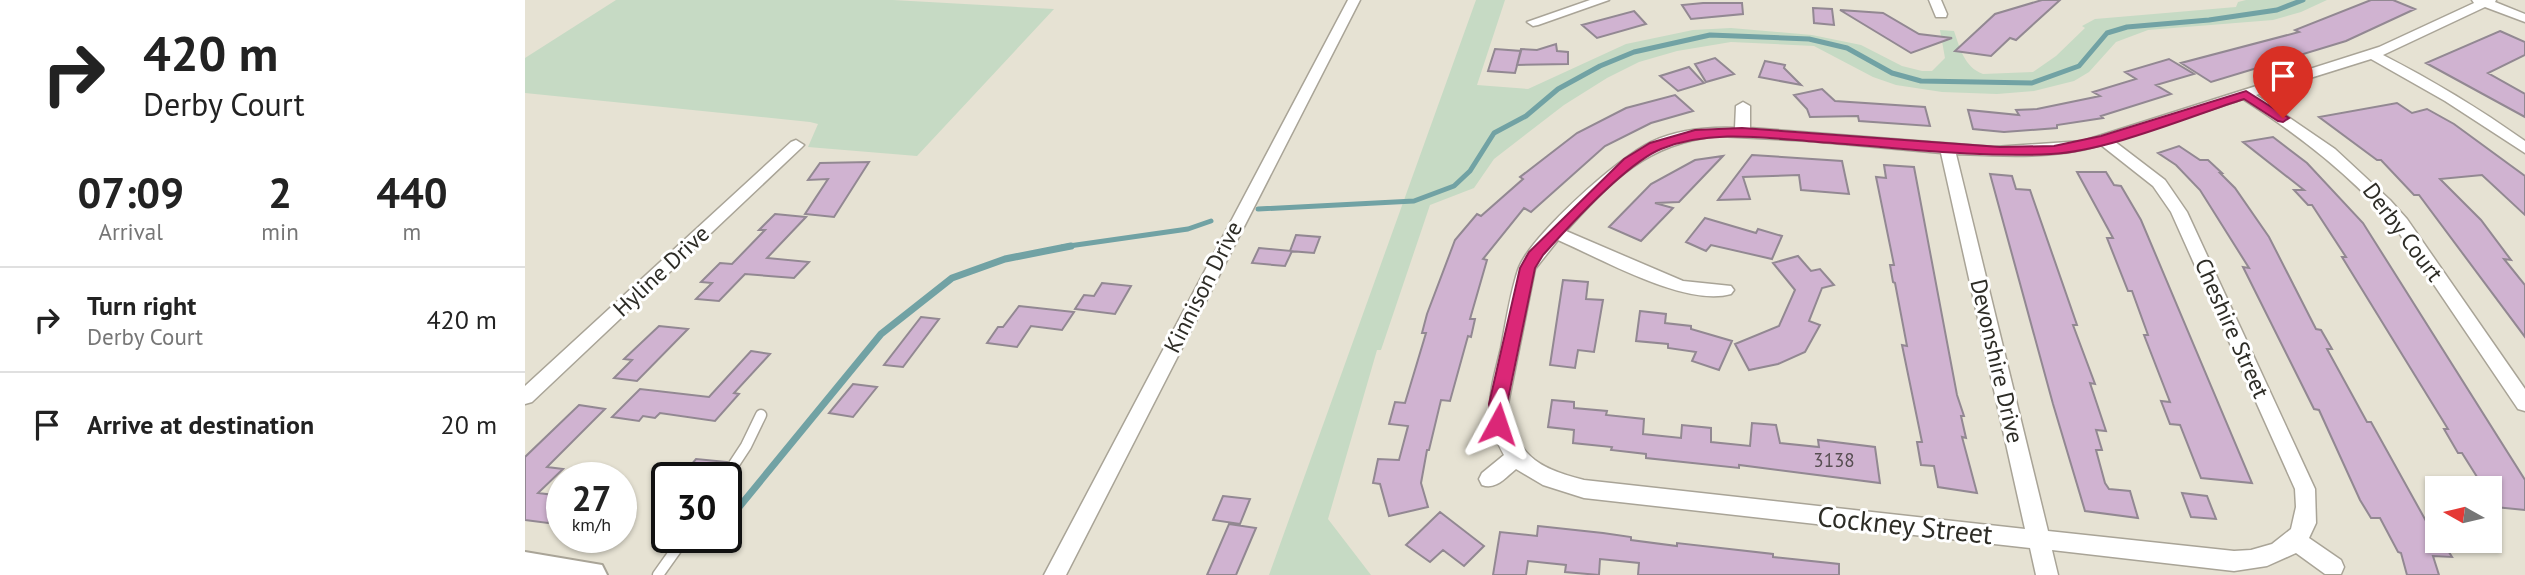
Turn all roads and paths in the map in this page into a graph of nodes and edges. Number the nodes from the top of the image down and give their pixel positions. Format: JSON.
{"nodes":[{"id":1,"x":1354,"y":0,"type":"edge"},
{"id":2,"x":1603,"y":0,"type":"edge"},
{"id":3,"x":1930,"y":0,"type":"edge"},
{"id":4,"x":1937,"y":0,"type":"edge"},
{"id":5,"x":2484,"y":1,"type":"edge"},
{"id":6,"x":1941,"y":15,"type":"dead end"},
{"id":7,"x":2525,"y":18,"type":"edge"},
{"id":8,"x":1533,"y":22,"type":"dead end"},
{"id":9,"x":2372,"y":54,"type":"junction"},
{"id":10,"x":2246,"y":95,"type":"junction"},
{"id":11,"x":1743,"y":106,"type":"dead end"},
{"id":12,"x":1742,"y":132,"type":"junction"},
{"id":13,"x":2104,"y":140,"type":"junction"},
{"id":14,"x":796,"y":145,"type":"dead end"},
{"id":15,"x":1947,"y":148,"type":"junction"},
{"id":16,"x":2525,"y":148,"type":"edge"},
{"id":17,"x":1555,"y":232,"type":"junction"},
{"id":18,"x":1725,"y":290,"type":"dead end"},
{"id":19,"x":2519,"y":388,"type":"edge"},
{"id":20,"x":525,"y":397,"type":"edge"},
{"id":21,"x":2525,"y":404,"type":"edge"},
{"id":22,"x":761,"y":415,"type":"dead end"},
{"id":23,"x":1517,"y":457,"type":"junction"},
{"id":24,"x":735,"y":462,"type":"edge"},
{"id":25,"x":1489,"y":479,"type":"dead end"},
{"id":26,"x":2038,"y":540,"type":"junction"},
{"id":27,"x":2296,"y":541,"type":"junction"},
{"id":28,"x":673,"y":553,"type":"edge"},
{"id":29,"x":525,"y":565,"type":"edge"},
{"id":30,"x":2333,"y":567,"type":"dead end"},
{"id":31,"x":591,"y":575,"type":"edge"},
{"id":32,"x":657,"y":575,"type":"edge"},
{"id":33,"x":1055,"y":575,"type":"edge"},
{"id":34,"x":2047,"y":575,"type":"edge"}],
"edges":[{"from":1,"to":33,"type":"street","name":"Kinnison Drive"},
{"from":2,"to":8,"type":"street"},
{"from":3,"to":4,"type":"street"},
{"from":4,"to":6,"type":"street"},
{"from":5,"to":7,"type":"street"},
{"from":5,"to":9,"type":"street"},
{"from":9,"to":10,"type":"street"},
{"from":9,"to":16,"type":"street"},
{"from":10,"to":13,"type":"street"},
{"from":10,"to":19,"type":"street","name":"Derby Court"},
{"from":11,"to":12,"type":"street"},
{"from":12,"to":15,"type":"street"},
{"from":12,"to":17,"type":"street"},
{"from":13,"to":15,"type":"street"},
{"from":13,"to":27,"type":"street","name":"Cheshire Street"},
{"from":14,"to":20,"type":"street","name":"Hyline Drive"},
{"from":15,"to":26,"type":"street","name":"Devonshire Drive"},
{"from":17,"to":18,"type":"street"},
{"from":17,"to":23,"type":"street"},
{"from":19,"to":21,"type":"street","name":"Derby Court"},
{"from":22,"to":24,"type":"lane"},
{"from":23,"to":25,"type":"street"},
{"from":23,"to":26,"type":"street","name":"Cockney Street"},
{"from":26,"to":27,"type":"street","name":"Cockney Street"},
{"from":26,"to":34,"type":"street","name":"Devonshire Drive"},
{"from":27,"to":30,"type":"street"},
{"from":28,"to":32,"type":"lane"},
{"from":29,"to":31,"type":"main road"}]}
